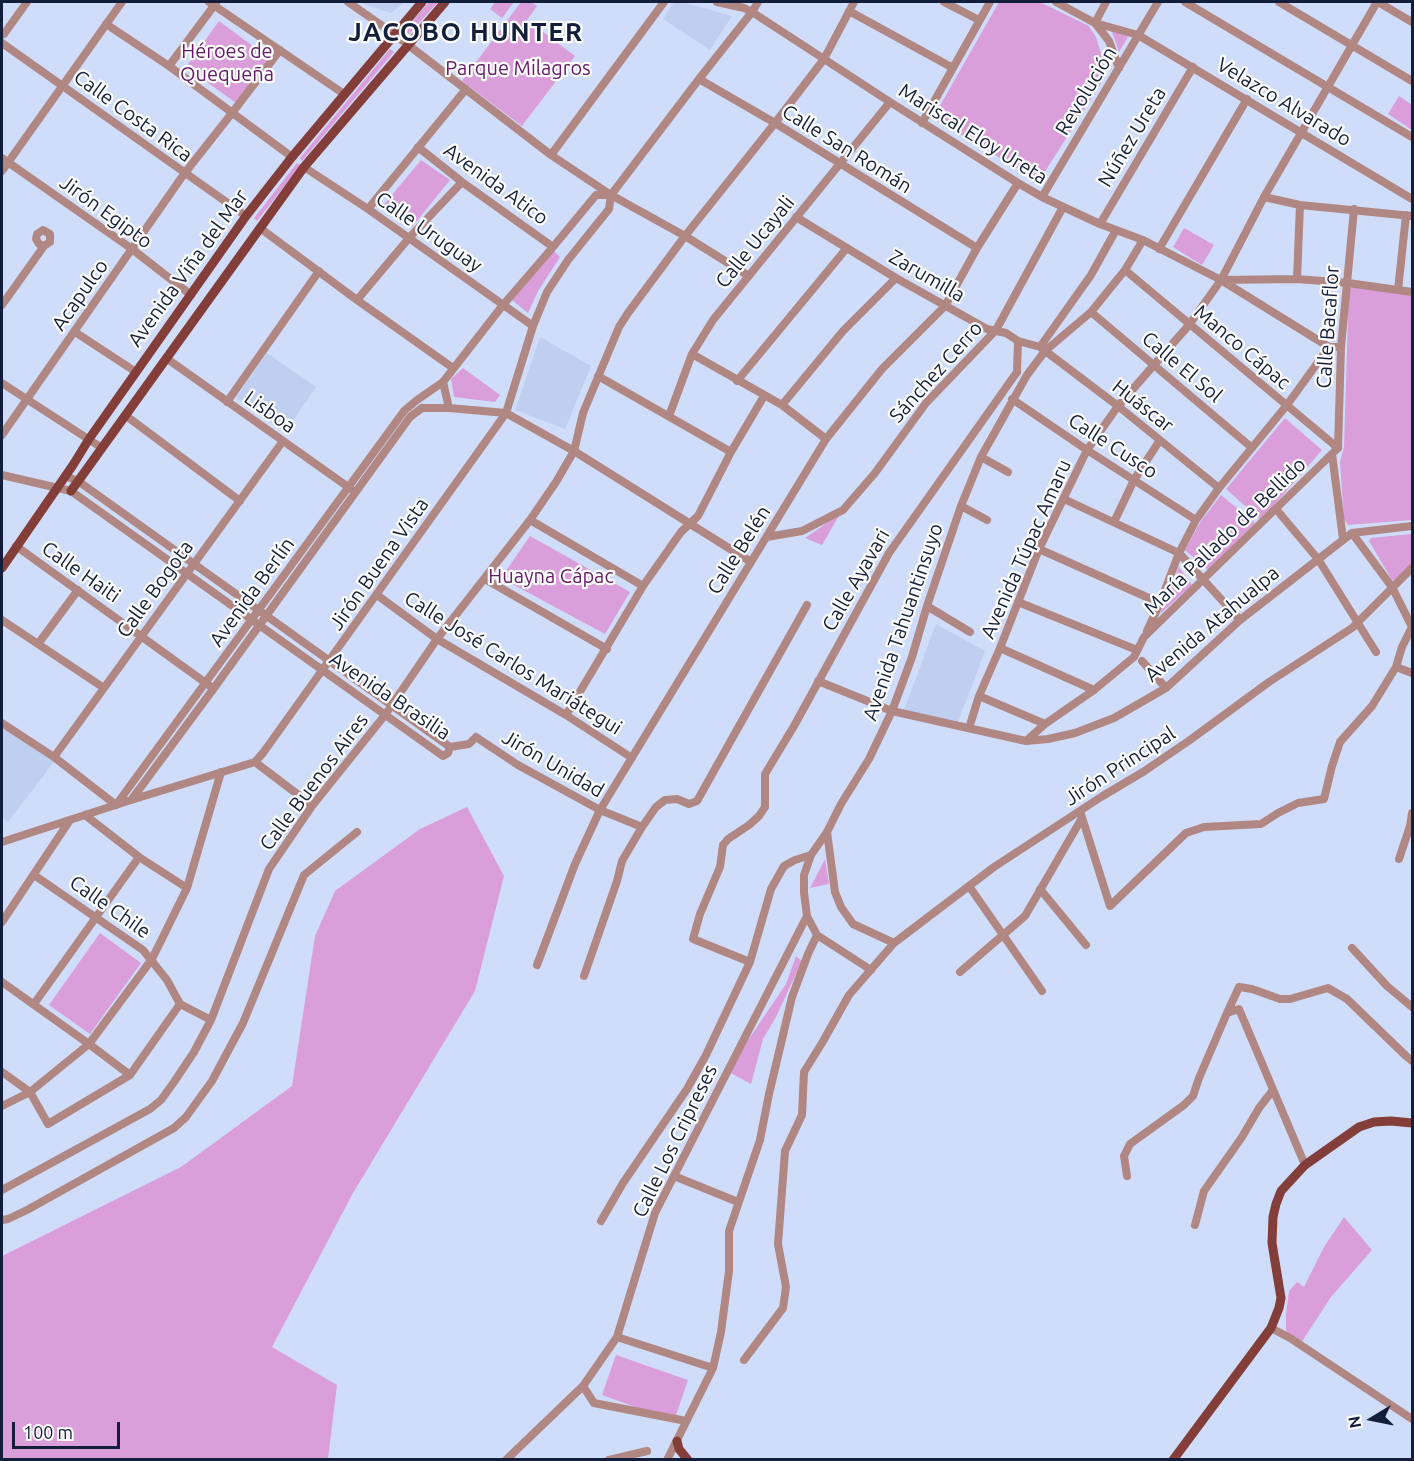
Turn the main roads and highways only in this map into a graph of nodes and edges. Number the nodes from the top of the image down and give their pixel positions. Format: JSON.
{"nodes":[{"id":1,"x":422,"y":2,"type":"edge"},
{"id":2,"x":445,"y":2,"type":"edge"},
{"id":3,"x":71,"y":491,"type":"road end"},
{"id":4,"x":2,"y":568,"type":"edge"},
{"id":5,"x":1413,"y":1123,"type":"edge"},
{"id":6,"x":677,"y":1441,"type":"road end"},
{"id":7,"x":688,"y":1460,"type":"edge"},
{"id":8,"x":1173,"y":1460,"type":"edge"}],
"edges":[{"from":1,"to":4,"type":"main road","name":"Avenida Viña del Mar"},
{"from":2,"to":3,"type":"main road","name":"Avenida Viña del Mar"},
{"from":5,"to":8,"type":"main road"},
{"from":6,"to":7,"type":"main road"}]}
